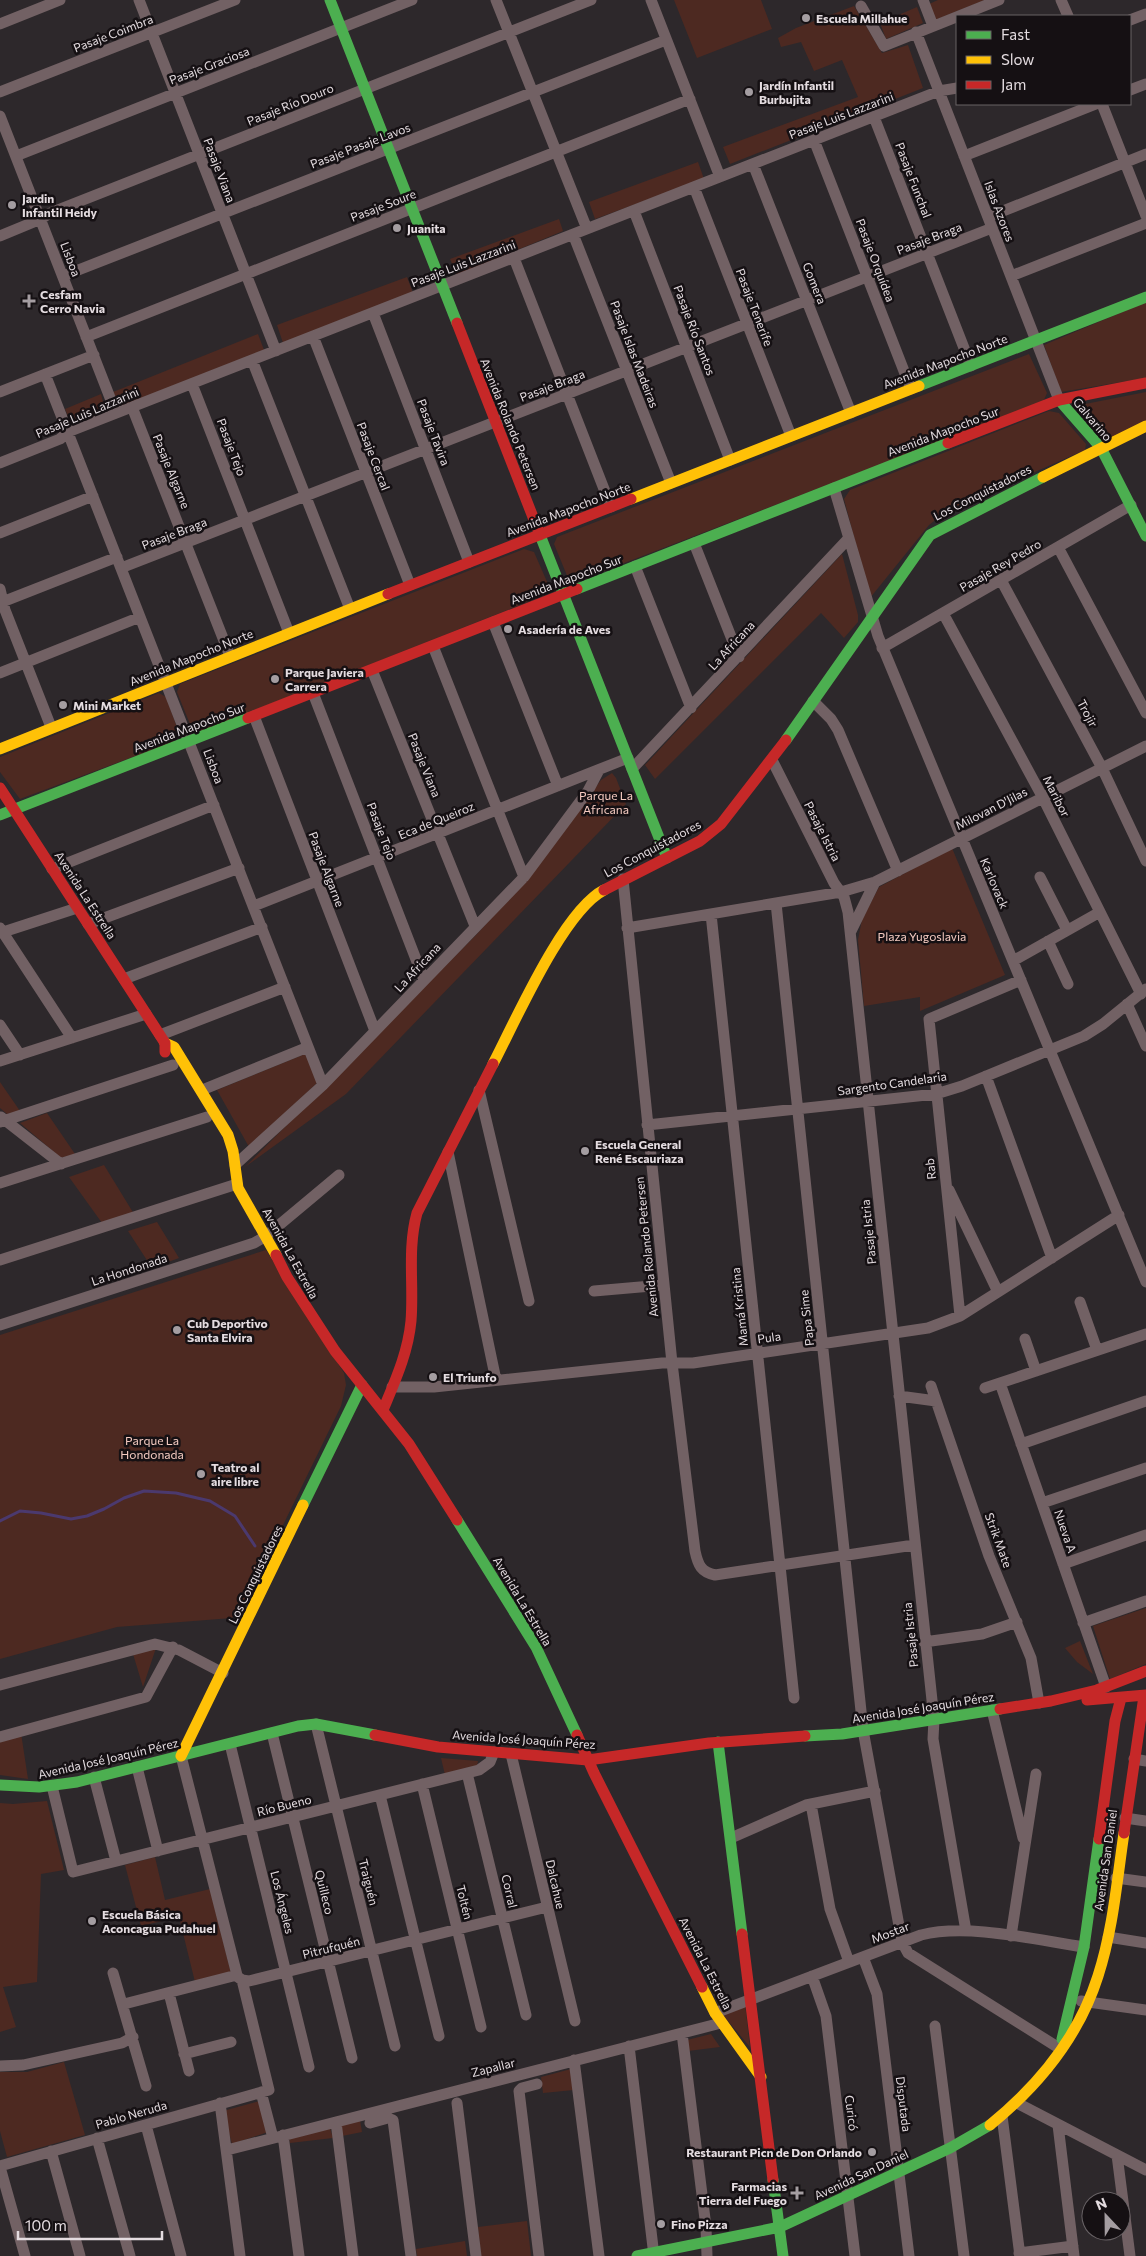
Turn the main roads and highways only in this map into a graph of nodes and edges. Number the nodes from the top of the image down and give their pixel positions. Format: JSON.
{"nodes":[{"id":1,"x":330,"y":0,"type":"edge"},
{"id":2,"x":1146,"y":297,"type":"edge"},
{"id":3,"x":1146,"y":383,"type":"edge"},
{"id":4,"x":1059,"y":400,"type":"junction"},
{"id":5,"x":1146,"y":426,"type":"edge"},
{"id":6,"x":1101,"y":448,"type":"junction"},
{"id":7,"x":540,"y":534,"type":"junction"},
{"id":8,"x":1146,"y":536,"type":"edge"},
{"id":9,"x":564,"y":594,"type":"junction"},
{"id":10,"x":0,"y":749,"type":"edge"},
{"id":11,"x":0,"y":788,"type":"edge"},
{"id":12,"x":14,"y":810,"type":"junction"},
{"id":13,"x":0,"y":815,"type":"edge"},
{"id":14,"x":667,"y":858,"type":"junction"},
{"id":15,"x":162,"y":1039,"type":"junction"},
{"id":16,"x":234,"y":1162,"type":"junction"},
{"id":17,"x":362,"y":1385,"type":"junction"},
{"id":18,"x":372,"y":1397,"type":"junction"},
{"id":19,"x":353,"y":1403,"type":"junction"},
{"id":20,"x":383,"y":1410,"type":"junction"},
{"id":21,"x":1146,"y":1671,"type":"edge"},
{"id":22,"x":1146,"y":1678,"type":"edge"},
{"id":23,"x":1145,"y":1696,"type":"edge"},
{"id":24,"x":1121,"y":1698,"type":"junction"},
{"id":25,"x":1051,"y":1702,"type":"junction"},
{"id":26,"x":718,"y":1742,"type":"junction"},
{"id":27,"x":181,"y":1756,"type":"junction"},
{"id":28,"x":588,"y":1760,"type":"junction"},
{"id":29,"x":0,"y":1785,"type":"edge"},
{"id":30,"x":1059,"y":2048,"type":"junction"},
{"id":31,"x":761,"y":2077,"type":"junction"},
{"id":32,"x":780,"y":2227,"type":"junction"},
{"id":33,"x":654,"y":2254,"type":"edge"},
{"id":34,"x":637,"y":2256,"type":"edge"},
{"id":35,"x":783,"y":2256,"type":"edge"}],
"edges":[{"from":1,"to":7,"type":"main road","name":"Avenida Rolando Petersen"},
{"from":2,"to":7,"type":"main road","name":"Avenida Mapocho Norte"},
{"from":3,"to":4,"type":"main road","name":"Avenida Mapocho Sur"},
{"from":4,"to":6,"type":"main road","name":"Galvarino"},
{"from":4,"to":9,"type":"main road","name":"Avenida Mapocho Sur"},
{"from":5,"to":6,"type":"main road","name":"Los Conquistadores"},
{"from":6,"to":8,"type":"main road","name":"Galvarino"},
{"from":6,"to":14,"type":"main road","name":"Los Conquistadores"},
{"from":7,"to":9,"type":"main road","name":"Avenida Rolando Petersen"},
{"from":7,"to":10,"type":"main road","name":"Avenida Mapocho Norte"},
{"from":9,"to":12,"type":"main road","name":"Avenida Mapocho Sur"},
{"from":9,"to":14,"type":"main road","name":"Avenida Rolando Petersen"},
{"from":11,"to":12,"type":"main road","name":"Avenida La Estrella"},
{"from":12,"to":13,"type":"main road","name":"Avenida Mapocho Sur"},
{"from":12,"to":15,"type":"main road","name":"Avenida La Estrella"},
{"from":14,"to":20,"type":"main road","name":"Los Conquistadores"},
{"from":15,"to":16,"type":"main road","name":"Avenida La Estrella"},
{"from":15,"to":16,"type":"main road","name":"Avenida La Estrella"},
{"from":16,"to":17,"type":"main road","name":"Avenida La Estrella"},
{"from":17,"to":18,"type":"main road","name":"Avenida La Estrella"},
{"from":17,"to":19,"type":"main road","name":"Los Conquistadores"},
{"from":18,"to":19,"type":"main road"},
{"from":18,"to":20,"type":"main road","name":"Avenida La Estrella"},
{"from":19,"to":27,"type":"main road","name":"Los Conquistadores"},
{"from":20,"to":28,"type":"main road","name":"Avenida La Estrella"},
{"from":21,"to":25,"type":"main road","name":"Avenida José Joaquín Pérez"},
{"from":22,"to":24,"type":"main road"},
{"from":23,"to":24,"type":"main road","name":"Avenida José Joaquín Pérez"},
{"from":23,"to":30,"type":"main road","name":"Avenida San Daniel"},
{"from":24,"to":25,"type":"main road","name":"Avenida José Joaquín Pérez"},
{"from":24,"to":30,"type":"main road","name":"Avenida San Daniel"},
{"from":25,"to":26,"type":"main road","name":"Avenida José Joaquín Pérez"},
{"from":26,"to":28,"type":"main road","name":"Avenida José Joaquín Pérez"},
{"from":26,"to":31,"type":"main road","name":"Avenida La Estrella"},
{"from":27,"to":28,"type":"main road","name":"Avenida José Joaquín Pérez"},
{"from":27,"to":29,"type":"main road","name":"Avenida José Joaquín Pérez"},
{"from":28,"to":31,"type":"main road","name":"Avenida La Estrella"},
{"from":30,"to":32,"type":"main road","name":"Avenida San Daniel"},
{"from":31,"to":32,"type":"main road","name":"Avenida La Estrella"},
{"from":32,"to":33,"type":"main road","name":"Avenida San Daniel"},
{"from":32,"to":35,"type":"main road","name":"Avenida La Estrella"},
{"from":33,"to":34,"type":"main road","name":"Avenida San Daniel"}]}
